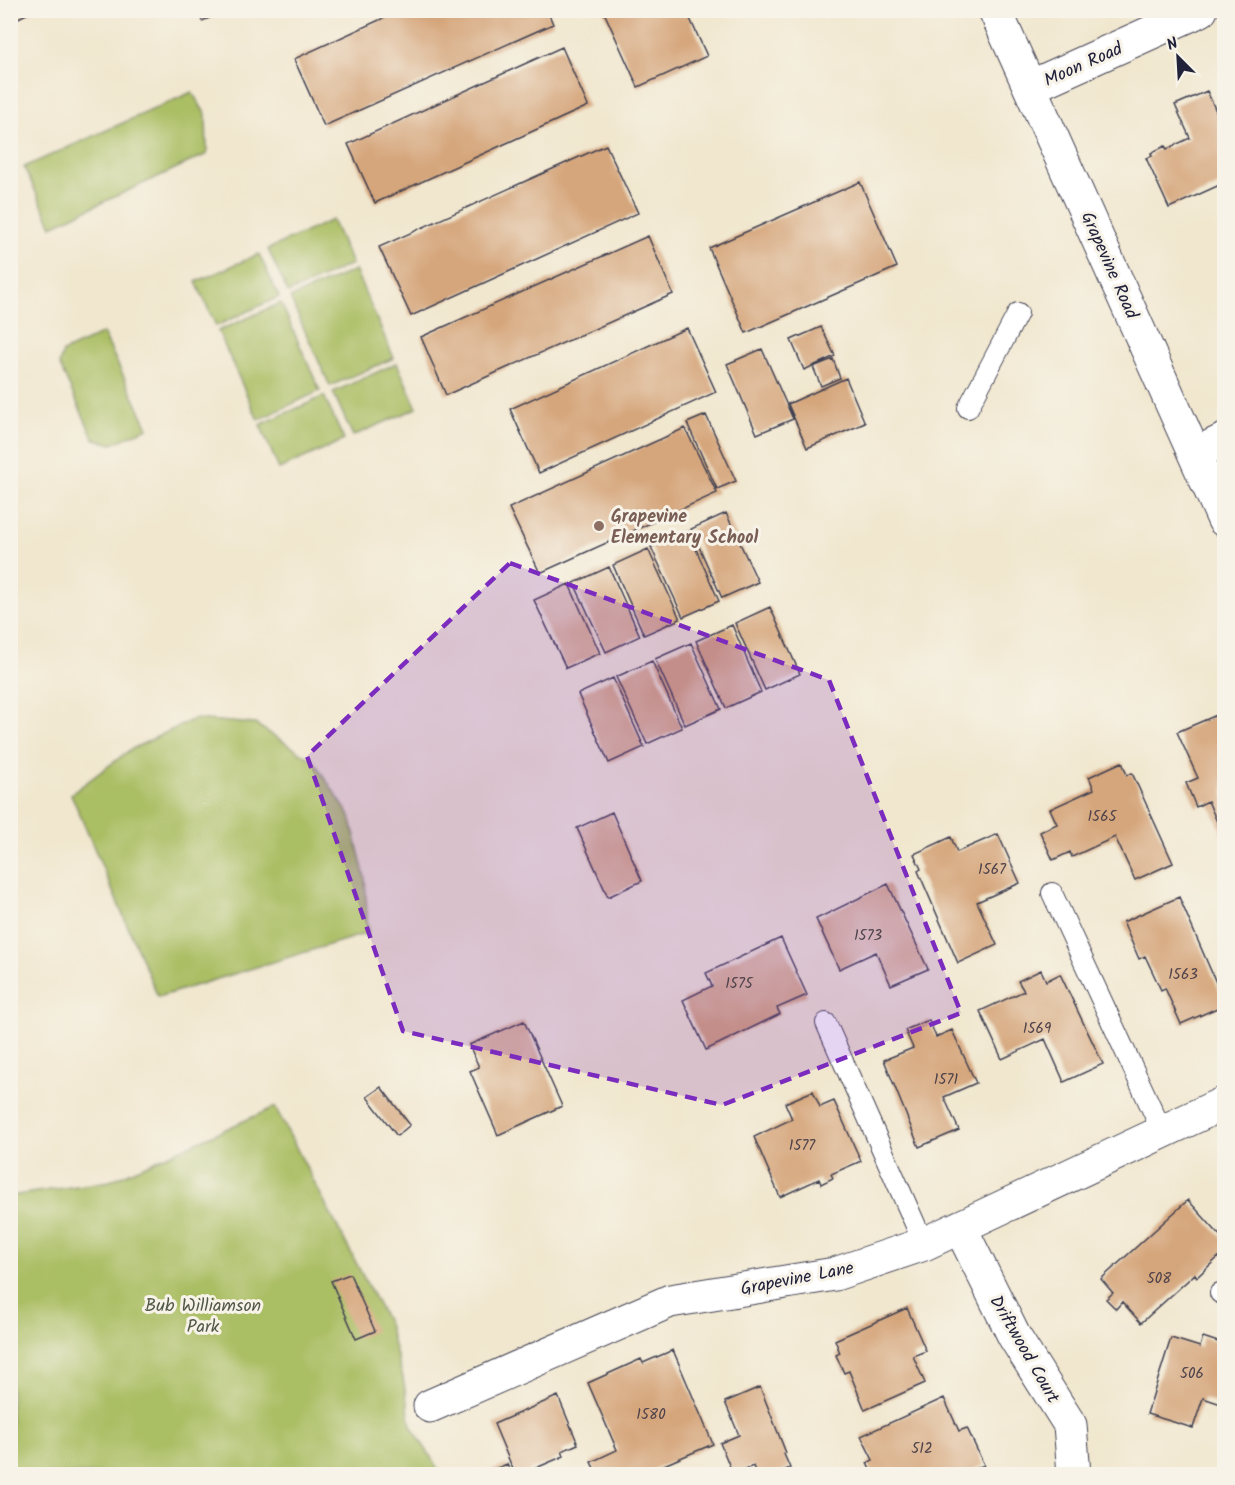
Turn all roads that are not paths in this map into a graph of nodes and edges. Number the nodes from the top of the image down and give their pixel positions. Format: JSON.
{"nodes":[{"id":1,"x":995,"y":10,"type":"edge"},
{"id":2,"x":1201,"y":10,"type":"edge"},
{"id":3,"x":1030,"y":87,"type":"junction"},
{"id":4,"x":1018,"y":313,"type":"dead end"},
{"id":5,"x":968,"y":408,"type":"dead end"},
{"id":6,"x":1224,"y":440,"type":"edge"},
{"id":7,"x":1195,"y":454,"type":"junction"},
{"id":8,"x":1224,"y":520,"type":"edge"},
{"id":9,"x":1052,"y":893,"type":"dead end"},
{"id":10,"x":826,"y":1023,"type":"dead end"},
{"id":11,"x":1224,"y":1103,"type":"edge"},
{"id":12,"x":1162,"y":1131,"type":"junction"},
{"id":13,"x":960,"y":1227,"type":"junction"},
{"id":14,"x":924,"y":1244,"type":"junction"},
{"id":15,"x":430,"y":1406,"type":"dead end"},
{"id":16,"x":1074,"y":1474,"type":"edge"}],
"edges":[{"from":1,"to":3,"type":"street","name":"Grapevine Road"},
{"from":2,"to":3,"type":"street","name":"Moon Road"},
{"from":3,"to":7,"type":"street","name":"Grapevine Road"},
{"from":4,"to":5,"type":"lane"},
{"from":6,"to":7,"type":"street"},
{"from":7,"to":8,"type":"street","name":"Grapevine Road"},
{"from":9,"to":12,"type":"lane"},
{"from":10,"to":14,"type":"lane"},
{"from":11,"to":12,"type":"street","name":"Grapevine Lane"},
{"from":12,"to":13,"type":"street","name":"Grapevine Lane"},
{"from":13,"to":14,"type":"street","name":"Grapevine Lane"},
{"from":13,"to":16,"type":"street","name":"Driftwood Court"},
{"from":14,"to":15,"type":"street","name":"Grapevine Lane"}]}
